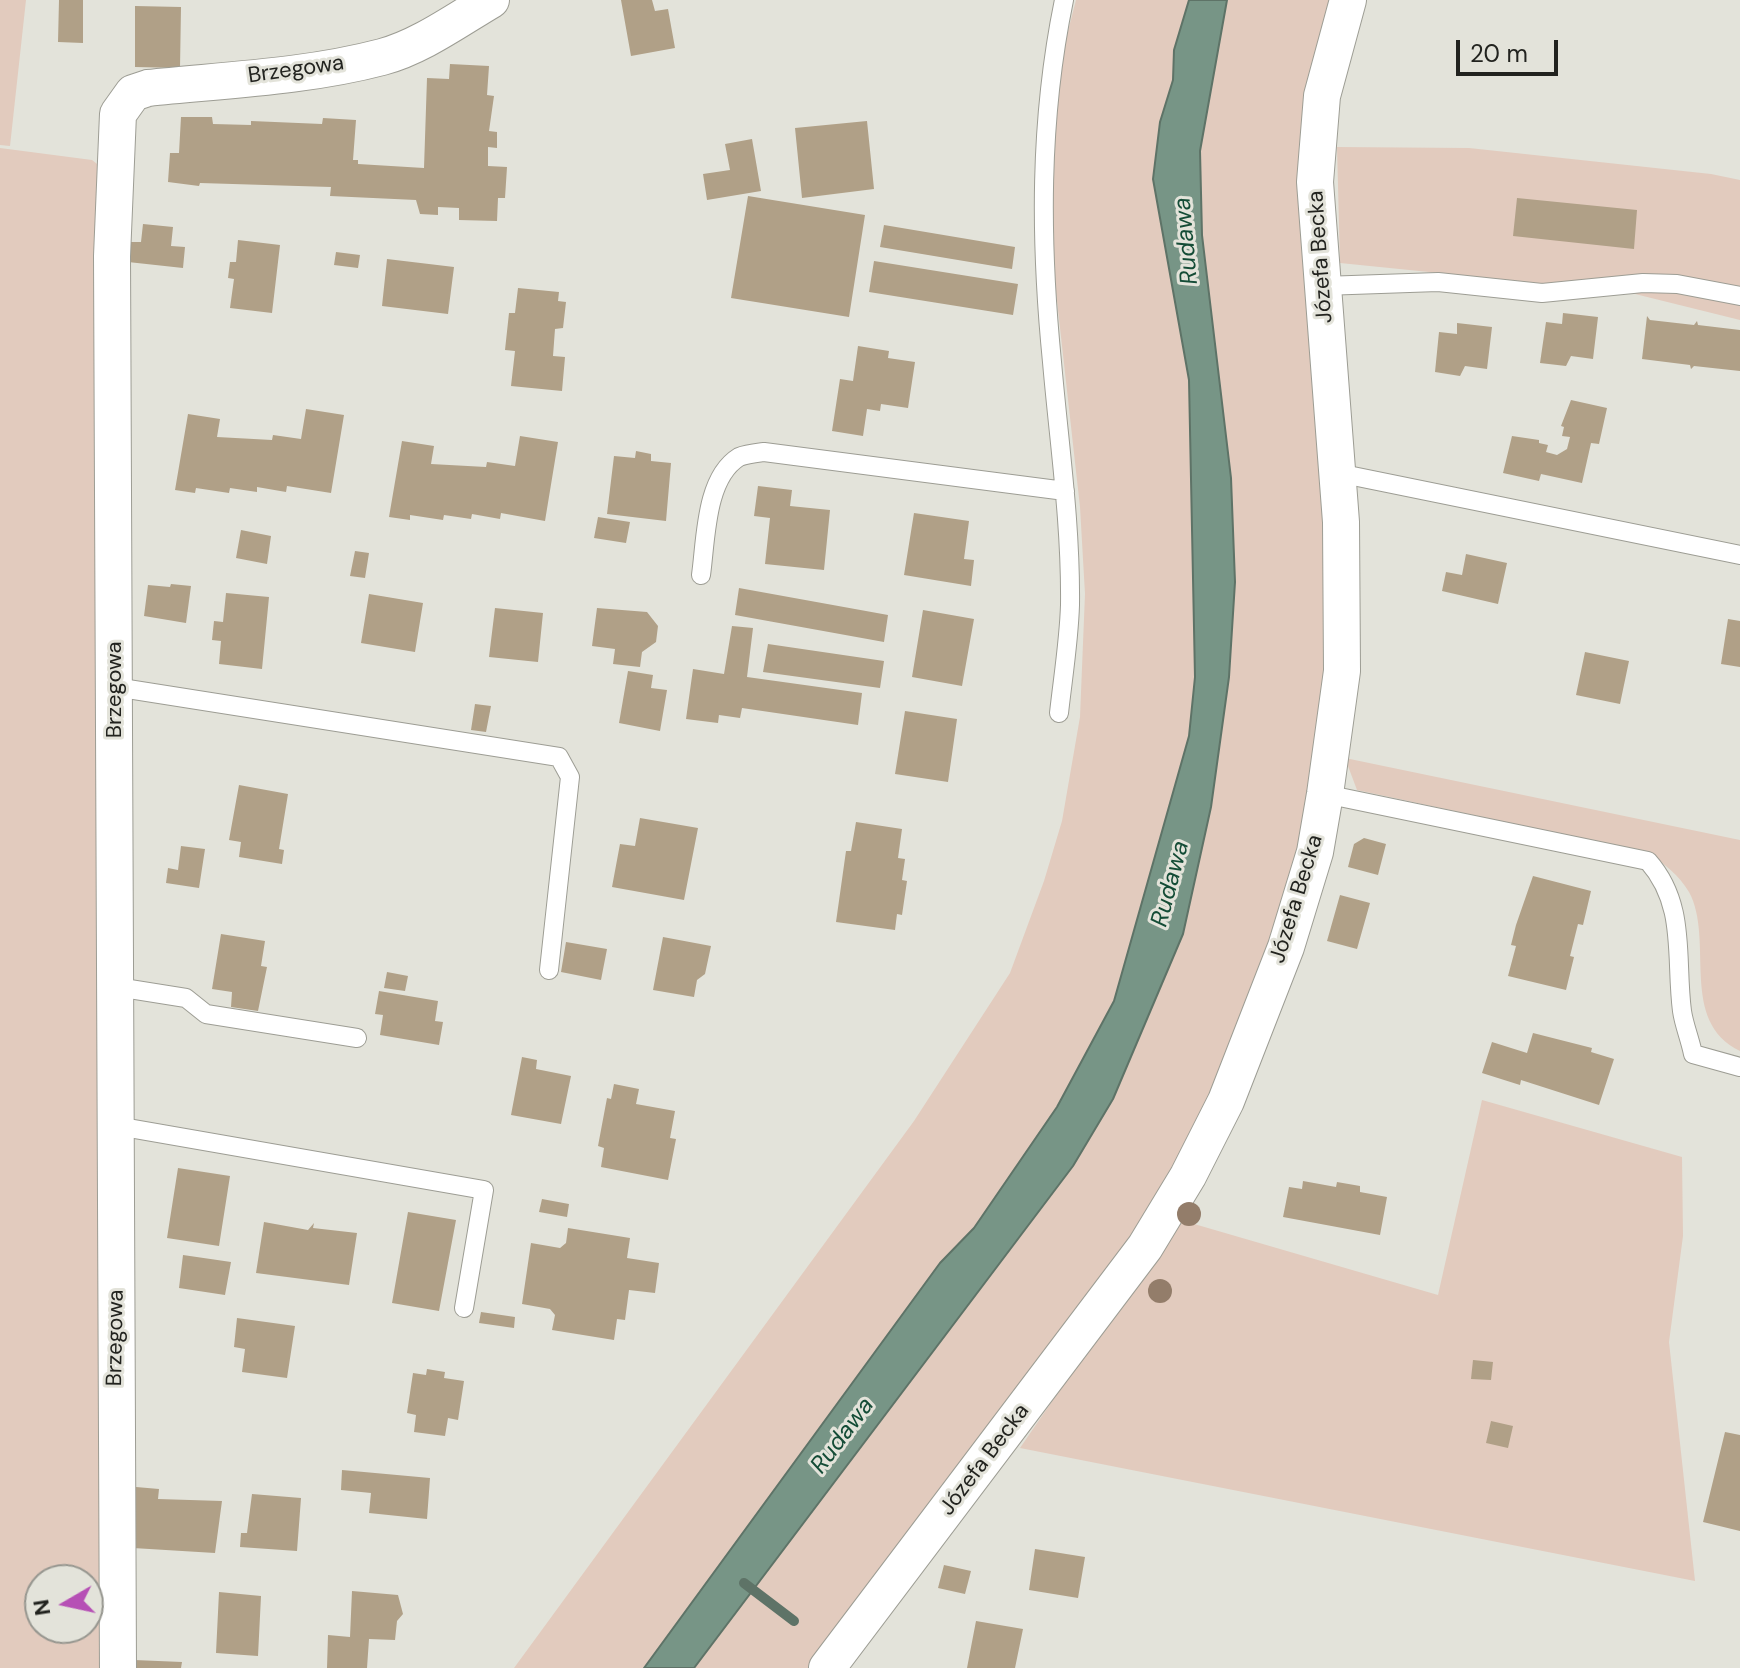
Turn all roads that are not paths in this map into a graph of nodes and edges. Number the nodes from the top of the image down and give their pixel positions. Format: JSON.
{"nodes":[{"id":1,"x":491,"y":0,"type":"edge"},
{"id":2,"x":1064,"y":0,"type":"edge"},
{"id":3,"x":1348,"y":0,"type":"edge"},
{"id":4,"x":1323,"y":286,"type":"junction"},
{"id":5,"x":1740,"y":296,"type":"edge"},
{"id":6,"x":1338,"y":473,"type":"junction"},
{"id":7,"x":1065,"y":491,"type":"junction"},
{"id":8,"x":1740,"y":555,"type":"edge"},
{"id":9,"x":701,"y":575,"type":"dead end"},
{"id":10,"x":115,"y":687,"type":"junction"},
{"id":11,"x":1059,"y":713,"type":"dead end"},
{"id":12,"x":1325,"y":794,"type":"junction"},
{"id":13,"x":549,"y":970,"type":"dead end"},
{"id":14,"x":117,"y":987,"type":"junction"},
{"id":15,"x":357,"y":1038,"type":"dead end"},
{"id":16,"x":1740,"y":1067,"type":"edge"},
{"id":17,"x":117,"y":1126,"type":"junction"},
{"id":18,"x":464,"y":1308,"type":"dead end"},
{"id":19,"x":118,"y":1668,"type":"edge"},
{"id":20,"x":827,"y":1668,"type":"edge"}],
"edges":[{"from":1,"to":10,"type":"street","name":"Brzegowa"},
{"from":2,"to":7,"type":"lane"},
{"from":3,"to":4,"type":"street","name":"Józefa Becka"},
{"from":4,"to":5,"type":"lane"},
{"from":4,"to":6,"type":"street","name":"Józefa Becka"},
{"from":6,"to":8,"type":"lane"},
{"from":6,"to":12,"type":"street","name":"Józefa Becka"},
{"from":7,"to":9,"type":"lane"},
{"from":7,"to":11,"type":"lane"},
{"from":10,"to":13,"type":"lane"},
{"from":10,"to":14,"type":"street","name":"Brzegowa"},
{"from":12,"to":16,"type":"lane"},
{"from":12,"to":20,"type":"street","name":"Józefa Becka"},
{"from":14,"to":15,"type":"lane"},
{"from":14,"to":17,"type":"street","name":"Brzegowa"},
{"from":17,"to":18,"type":"lane"},
{"from":17,"to":19,"type":"street","name":"Brzegowa"}]}
